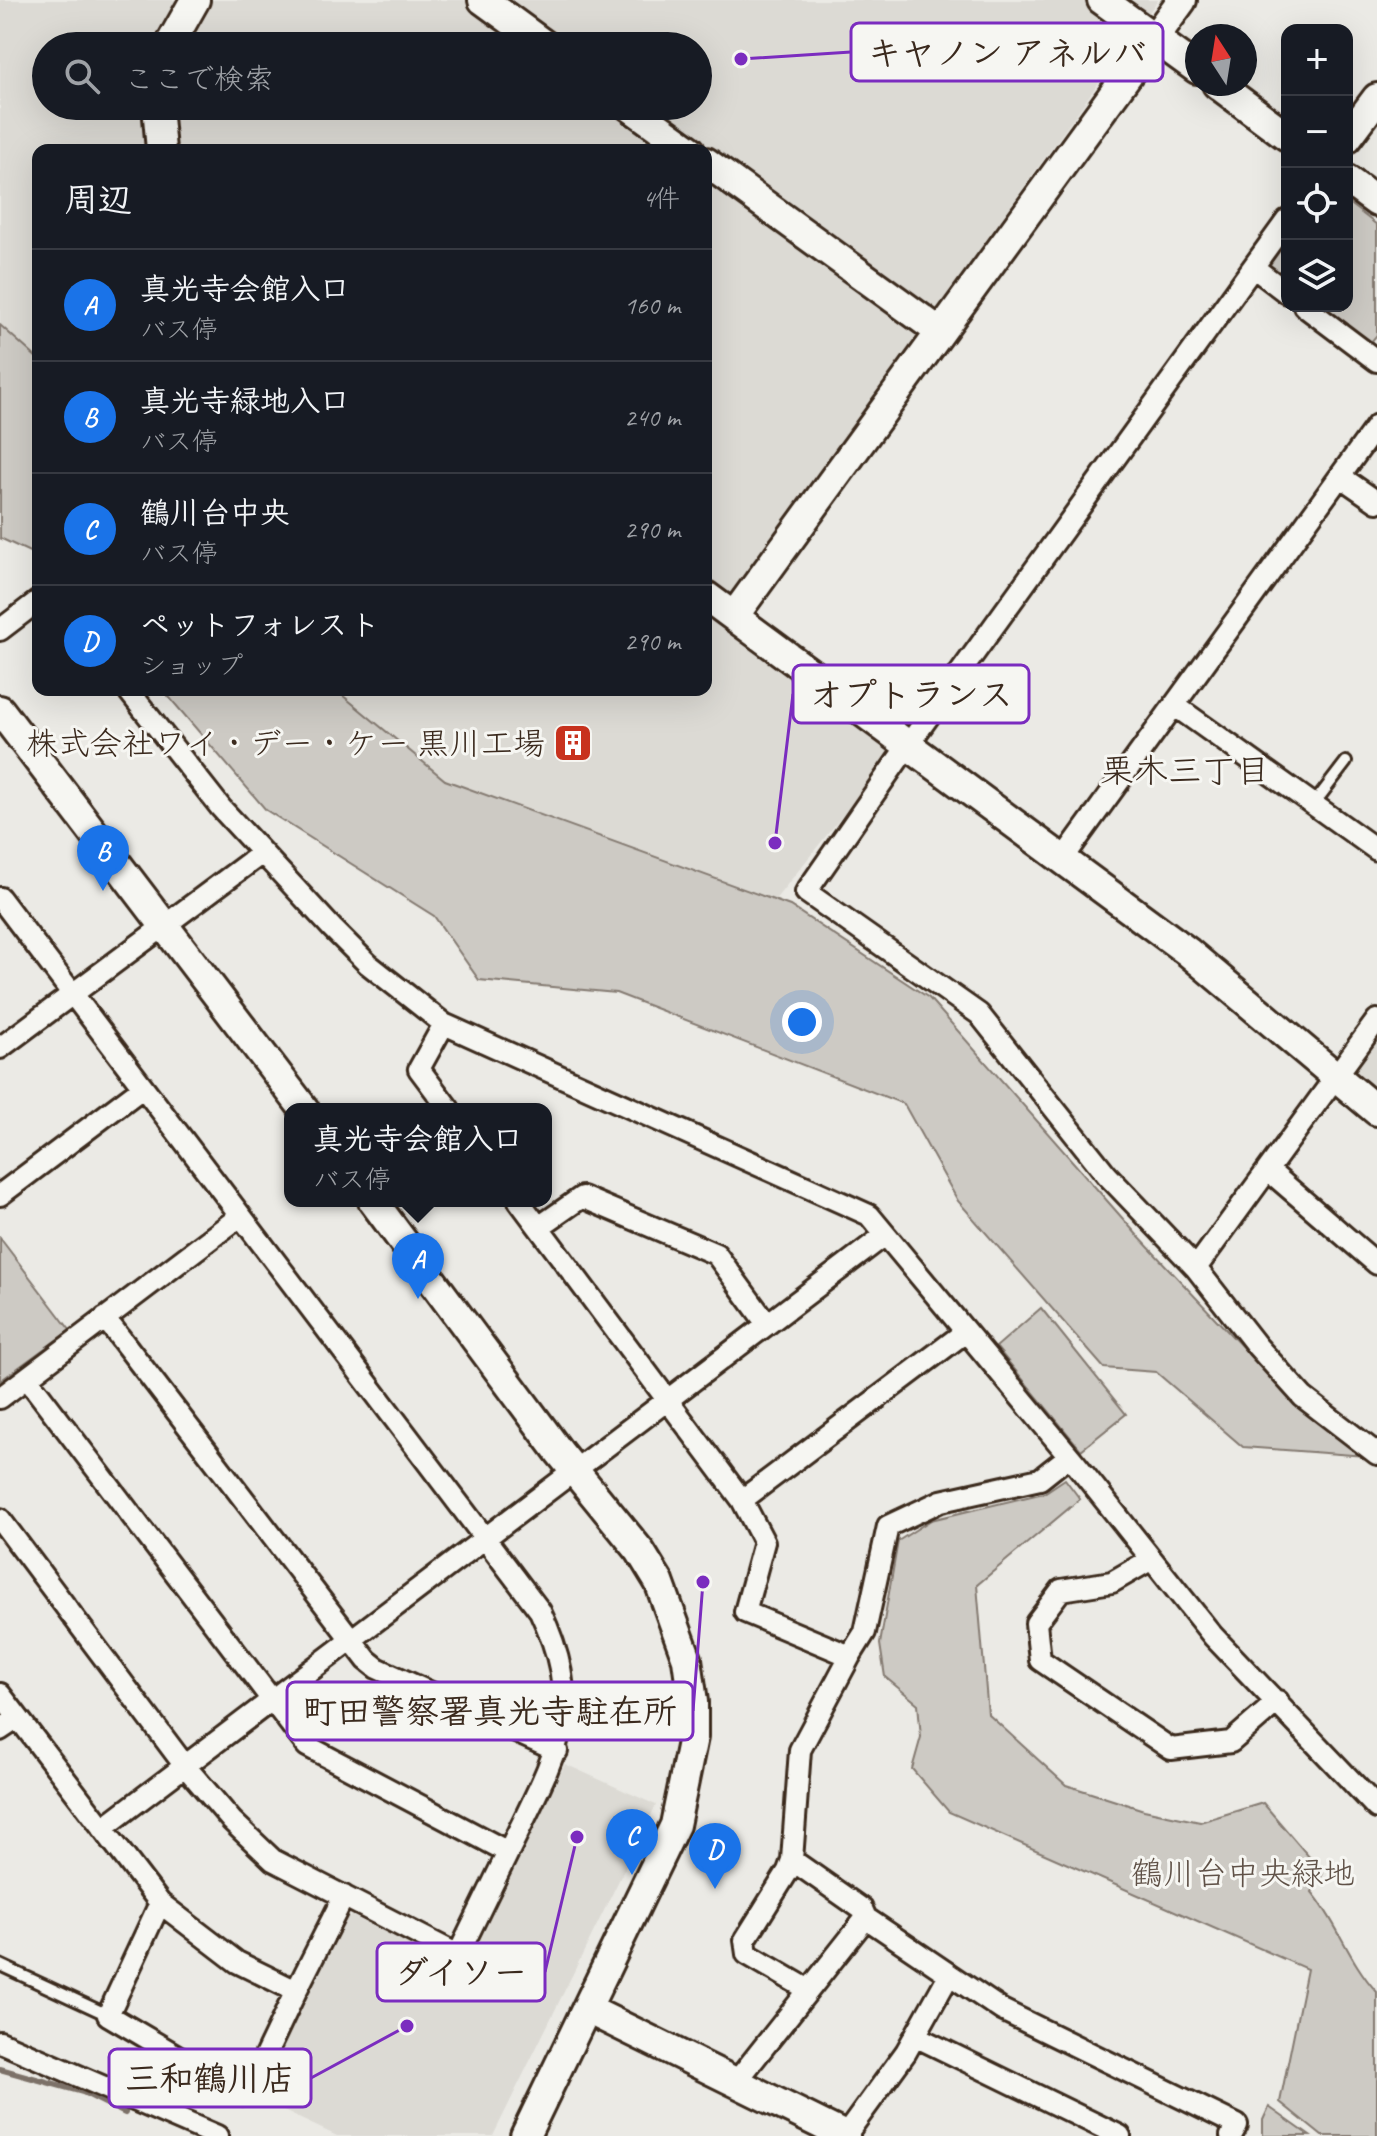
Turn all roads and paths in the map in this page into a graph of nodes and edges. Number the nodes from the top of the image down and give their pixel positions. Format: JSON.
{"nodes":[{"id":1,"x":195,"y":0,"type":"edge"},
{"id":2,"x":483,"y":0,"type":"edge"},
{"id":3,"x":1102,"y":0,"type":"edge"},
{"id":4,"x":1182,"y":0,"type":"edge"},
{"id":5,"x":177,"y":32,"type":"edge"},
{"id":6,"x":527,"y":32,"type":"edge"},
{"id":7,"x":1156,"y":38,"type":"junction"},
{"id":8,"x":1185,"y":60,"type":"edge"},
{"id":9,"x":1233,"y":96,"type":"edge"},
{"id":10,"x":1377,"y":98,"type":"edge"},
{"id":11,"x":158,"y":120,"type":"edge"},
{"id":12,"x":648,"y":120,"type":"edge"},
{"id":13,"x":1353,"y":130,"type":"edge"},
{"id":14,"x":1281,"y":132,"type":"edge"},
{"id":15,"x":160,"y":144,"type":"edge"},
{"id":16,"x":682,"y":144,"type":"edge"},
{"id":17,"x":712,"y":166,"type":"edge"},
{"id":18,"x":1353,"y":184,"type":"edge"},
{"id":19,"x":1377,"y":202,"type":"edge"},
{"id":20,"x":1281,"y":228,"type":"edge"},
{"id":21,"x":1253,"y":267,"type":"junction"},
{"id":22,"x":1281,"y":288,"type":"edge"},
{"id":23,"x":1312,"y":312,"type":"edge"},
{"id":24,"x":940,"y":332,"type":"junction"},
{"id":25,"x":1377,"y":361,"type":"edge"},
{"id":26,"x":1377,"y":425,"type":"edge"},
{"id":27,"x":1341,"y":477,"type":"junction"},
{"id":28,"x":1377,"y":502,"type":"edge"},
{"id":29,"x":712,"y":600,"type":"edge"},
{"id":30,"x":32,"y":606,"type":"edge"},
{"id":31,"x":734,"y":616,"type":"junction"},
{"id":32,"x":0,"y":630,"type":"edge"},
{"id":33,"x":133,"y":696,"type":"edge"},
{"id":34,"x":1174,"y":705,"type":"junction"},
{"id":35,"x":0,"y":710,"type":"edge"},
{"id":36,"x":908,"y":745,"type":"junction"},
{"id":37,"x":1346,"y":762,"type":"dead end"},
{"id":38,"x":1313,"y":805,"type":"junction"},
{"id":39,"x":1377,"y":850,"type":"edge"},
{"id":40,"x":262,"y":853,"type":"junction"},
{"id":41,"x":1062,"y":860,"type":"junction"},
{"id":42,"x":1,"y":901,"type":"edge"},
{"id":43,"x":165,"y":926,"type":"junction"},
{"id":44,"x":71,"y":993,"type":"junction"},
{"id":45,"x":1377,"y":1020,"type":"edge"},
{"id":46,"x":444,"y":1024,"type":"junction"},
{"id":47,"x":0,"y":1048,"type":"edge"},
{"id":48,"x":1335,"y":1076,"type":"junction"},
{"id":49,"x":142,"y":1088,"type":"junction"},
{"id":50,"x":299,"y":1103,"type":"edge"},
{"id":51,"x":444,"y":1103,"type":"edge"},
{"id":52,"x":1377,"y":1111,"type":"edge"},
{"id":53,"x":1268,"y":1170,"type":"junction"},
{"id":54,"x":0,"y":1195,"type":"edge"},
{"id":55,"x":377,"y":1207,"type":"edge"},
{"id":56,"x":524,"y":1207,"type":"edge"},
{"id":57,"x":239,"y":1217,"type":"junction"},
{"id":58,"x":539,"y":1227,"type":"junction"},
{"id":59,"x":885,"y":1235,"type":"junction"},
{"id":60,"x":1377,"y":1264,"type":"edge"},
{"id":61,"x":1196,"y":1268,"type":"junction"},
{"id":62,"x":105,"y":1318,"type":"junction"},
{"id":63,"x":767,"y":1324,"type":"junction"},
{"id":64,"x":964,"y":1333,"type":"junction"},
{"id":65,"x":27,"y":1378,"type":"junction"},
{"id":66,"x":0,"y":1398,"type":"edge"},
{"id":67,"x":667,"y":1400,"type":"junction"},
{"id":68,"x":1377,"y":1454,"type":"edge"},
{"id":69,"x":1069,"y":1456,"type":"junction"},
{"id":70,"x":573,"y":1470,"type":"junction"},
{"id":71,"x":742,"y":1500,"type":"junction"},
{"id":72,"x":0,"y":1519,"type":"edge"},
{"id":73,"x":485,"y":1538,"type":"junction"},
{"id":74,"x":1150,"y":1560,"type":"junction"},
{"id":75,"x":351,"y":1640,"type":"junction"},
{"id":76,"x":850,"y":1656,"type":"junction"},
{"id":77,"x":0,"y":1694,"type":"edge"},
{"id":78,"x":271,"y":1700,"type":"junction"},
{"id":79,"x":1278,"y":1701,"type":"junction"},
{"id":80,"x":18,"y":1718,"type":"junction"},
{"id":81,"x":0,"y":1730,"type":"edge"},
{"id":82,"x":557,"y":1751,"type":"junction"},
{"id":83,"x":185,"y":1766,"type":"junction"},
{"id":84,"x":1377,"y":1808,"type":"edge"},
{"id":85,"x":103,"y":1828,"type":"junction"},
{"id":86,"x":508,"y":1852,"type":"junction"},
{"id":87,"x":792,"y":1860,"type":"junction"},
{"id":88,"x":344,"y":1896,"type":"junction"},
{"id":89,"x":160,"y":1903,"type":"junction"},
{"id":90,"x":866,"y":1918,"type":"junction"},
{"id":91,"x":0,"y":1965,"type":"edge"},
{"id":92,"x":949,"y":1975,"type":"junction"},
{"id":93,"x":809,"y":1990,"type":"junction"},
{"id":94,"x":296,"y":1991,"type":"junction"},
{"id":95,"x":587,"y":2009,"type":"junction"},
{"id":96,"x":108,"y":2015,"type":"junction"},
{"id":97,"x":915,"y":2036,"type":"junction"},
{"id":98,"x":0,"y":2042,"type":"edge"},
{"id":99,"x":736,"y":2082,"type":"junction"},
{"id":100,"x":217,"y":2136,"type":"edge"},
{"id":101,"x":525,"y":2136,"type":"edge"},
{"id":102,"x":845,"y":2136,"type":"edge"},
{"id":103,"x":1120,"y":2136,"type":"edge"},
{"id":104,"x":1231,"y":2136,"type":"edge"}],
"edges":[{"from":1,"to":5,"type":"street"},
{"from":2,"to":6,"type":"street"},
{"from":3,"to":7,"type":"street"},
{"from":4,"to":7,"type":"street"},
{"from":7,"to":8,"type":"street"},
{"from":7,"to":24,"type":"street"},
{"from":9,"to":14,"type":"street"},
{"from":10,"to":13,"type":"street"},
{"from":11,"to":15,"type":"street"},
{"from":12,"to":16,"type":"street"},
{"from":17,"to":24,"type":"street"},
{"from":18,"to":19,"type":"street"},
{"from":20,"to":21,"type":"street"},
{"from":21,"to":22,"type":"street"},
{"from":21,"to":36,"type":"street"},
{"from":23,"to":25,"type":"street"},
{"from":24,"to":31,"type":"street"},
{"from":26,"to":27,"type":"street"},
{"from":27,"to":28,"type":"street"},
{"from":27,"to":34,"type":"street"},
{"from":29,"to":31,"type":"street"},
{"from":30,"to":32,"type":"street"},
{"from":31,"to":36,"type":"street"},
{"from":33,"to":40,"type":"street"},
{"from":34,"to":38,"type":"street"},
{"from":34,"to":41,"type":"street"},
{"from":35,"to":43,"type":"street"},
{"from":36,"to":41,"type":"street"},
{"from":36,"to":61,"type":"street"},
{"from":37,"to":38,"type":"lane"},
{"from":38,"to":39,"type":"street"},
{"from":40,"to":43,"type":"street"},
{"from":40,"to":46,"type":"street"},
{"from":41,"to":48,"type":"street"},
{"from":42,"to":44,"type":"street"},
{"from":43,"to":44,"type":"street"},
{"from":43,"to":50,"type":"street"},
{"from":44,"to":47,"type":"street"},
{"from":44,"to":49,"type":"street"},
{"from":45,"to":48,"type":"street"},
{"from":46,"to":51,"type":"street"},
{"from":46,"to":59,"type":"street"},
{"from":48,"to":52,"type":"street"},
{"from":48,"to":53,"type":"street"},
{"from":49,"to":54,"type":"street"},
{"from":49,"to":57,"type":"street"},
{"from":53,"to":60,"type":"street"},
{"from":53,"to":61,"type":"street"},
{"from":55,"to":70,"type":"street"},
{"from":56,"to":58,"type":"street"},
{"from":57,"to":62,"type":"street"},
{"from":57,"to":73,"type":"street"},
{"from":58,"to":63,"type":"street"},
{"from":58,"to":67,"type":"street"},
{"from":59,"to":63,"type":"street"},
{"from":59,"to":64,"type":"street"},
{"from":61,"to":68,"type":"street"},
{"from":62,"to":65,"type":"street"},
{"from":62,"to":75,"type":"street"},
{"from":63,"to":67,"type":"street"},
{"from":64,"to":69,"type":"street"},
{"from":64,"to":71,"type":"street"},
{"from":65,"to":66,"type":"street"},
{"from":65,"to":78,"type":"street"},
{"from":67,"to":70,"type":"street"},
{"from":67,"to":71,"type":"street"},
{"from":69,"to":74,"type":"street"},
{"from":69,"to":76,"type":"street"},
{"from":70,"to":73,"type":"street"},
{"from":70,"to":95,"type":"street"},
{"from":71,"to":76,"type":"street"},
{"from":72,"to":83,"type":"street"},
{"from":73,"to":75,"type":"street"},
{"from":73,"to":82,"type":"street"},
{"from":74,"to":79,"type":"street"},
{"from":74,"to":79,"type":"street"},
{"from":75,"to":78,"type":"street"},
{"from":75,"to":82,"type":"street"},
{"from":76,"to":87,"type":"street"},
{"from":77,"to":80,"type":"street"},
{"from":78,"to":83,"type":"street"},
{"from":78,"to":86,"type":"street"},
{"from":79,"to":84,"type":"street"},
{"from":80,"to":81,"type":"street"},
{"from":80,"to":85,"type":"street"},
{"from":82,"to":86,"type":"street"},
{"from":83,"to":85,"type":"street"},
{"from":83,"to":88,"type":"street"},
{"from":85,"to":89,"type":"street"},
{"from":86,"to":88,"type":"street"},
{"from":87,"to":90,"type":"street"},
{"from":87,"to":93,"type":"street"},
{"from":88,"to":94,"type":"street"},
{"from":89,"to":94,"type":"street"},
{"from":89,"to":96,"type":"street"},
{"from":90,"to":92,"type":"street"},
{"from":90,"to":93,"type":"street"},
{"from":91,"to":96,"type":"lane"},
{"from":92,"to":97,"type":"street"},
{"from":92,"to":104,"type":"street"},
{"from":93,"to":99,"type":"street"},
{"from":94,"to":96,"type":"street"},
{"from":95,"to":99,"type":"street"},
{"from":95,"to":101,"type":"street"},
{"from":97,"to":102,"type":"street"},
{"from":97,"to":103,"type":"street"},
{"from":98,"to":100,"type":"street"},
{"from":99,"to":102,"type":"street"}]}
